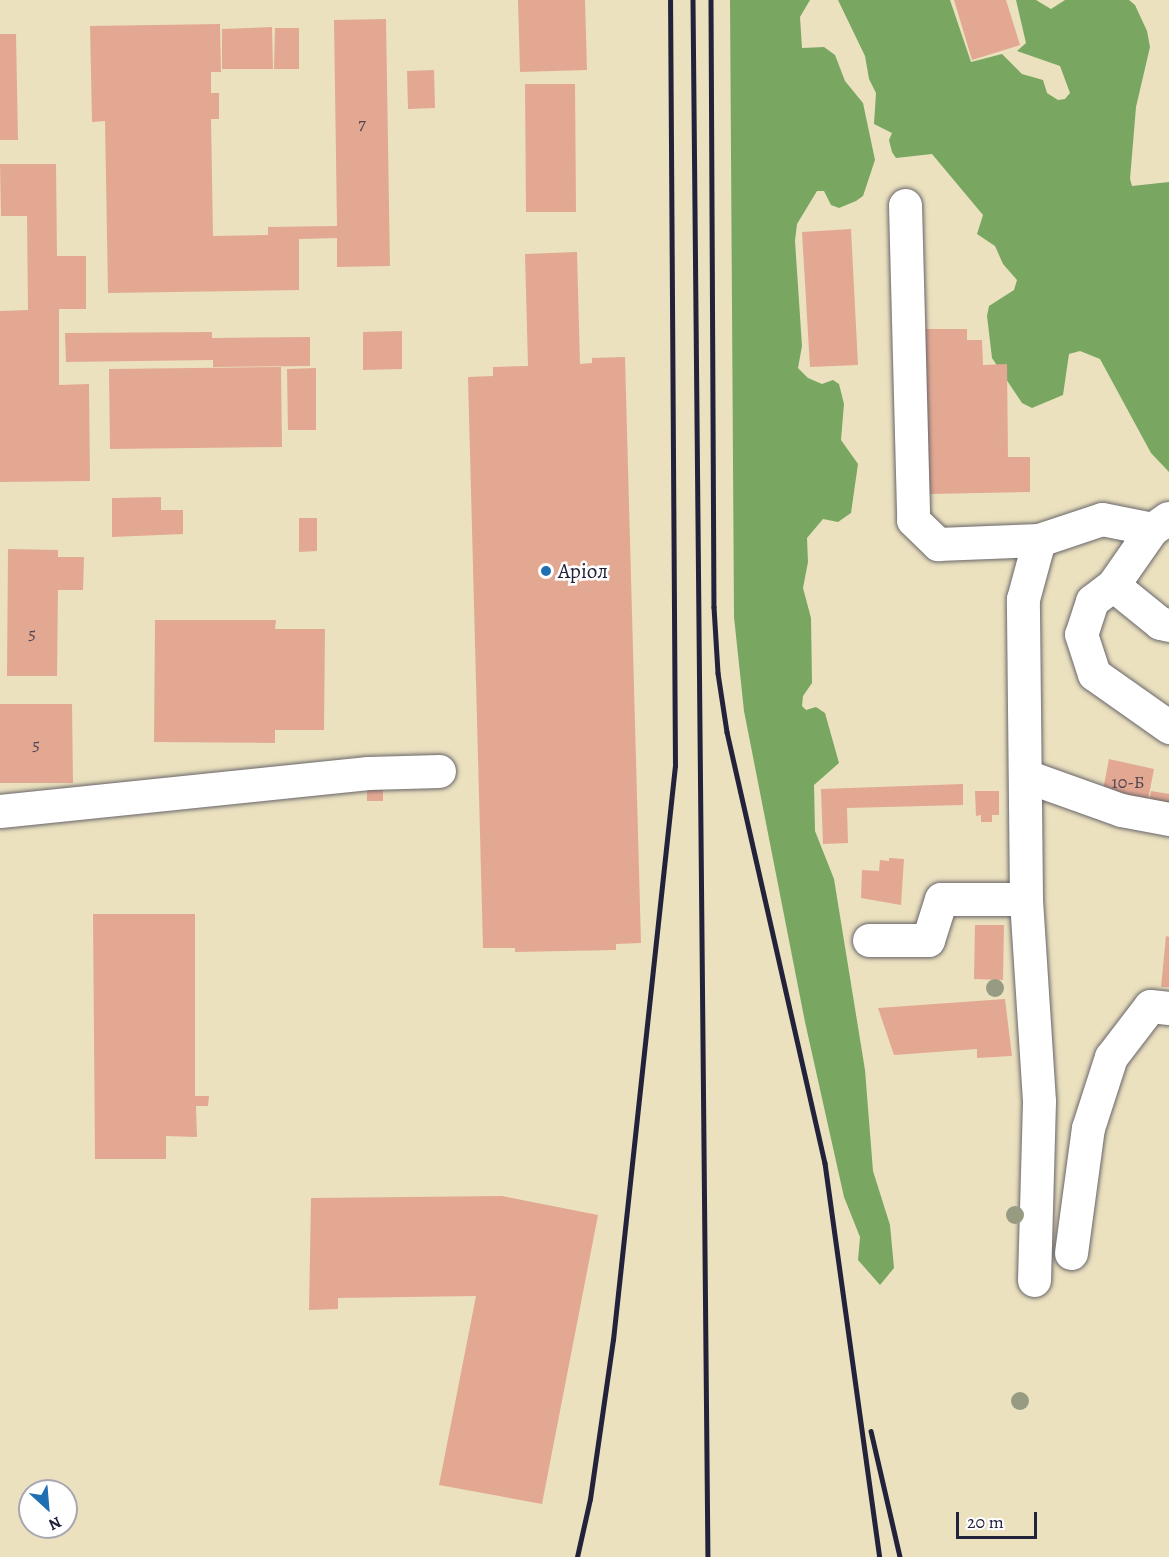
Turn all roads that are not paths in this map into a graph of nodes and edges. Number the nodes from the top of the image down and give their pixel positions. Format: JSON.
{"nodes":[{"id":1,"x":905,"y":205,"type":"dead end"},
{"id":2,"x":1160,"y":523,"type":"edge"},
{"id":3,"x":1039,"y":540,"type":"junction"},
{"id":4,"x":1113,"y":585,"type":"junction"},
{"id":5,"x":1169,"y":625,"type":"edge"},
{"id":6,"x":1169,"y":727,"type":"edge"},
{"id":7,"x":439,"y":771,"type":"dead end"},
{"id":8,"x":1026,"y":776,"type":"junction"},
{"id":9,"x":0,"y":811,"type":"edge"},
{"id":10,"x":1169,"y":819,"type":"edge"},
{"id":11,"x":1026,"y":899,"type":"junction"},
{"id":12,"x":869,"y":940,"type":"dead end"},
{"id":13,"x":1169,"y":1008,"type":"edge"},
{"id":14,"x":1071,"y":1253,"type":"dead end"},
{"id":15,"x":1034,"y":1280,"type":"dead end"}],
"edges":[{"from":1,"to":3,"type":"street"},
{"from":2,"to":3,"type":"street"},
{"from":2,"to":4,"type":"street"},
{"from":3,"to":8,"type":"street"},
{"from":4,"to":5,"type":"street"},
{"from":4,"to":6,"type":"street"},
{"from":7,"to":9,"type":"street"},
{"from":8,"to":10,"type":"street"},
{"from":8,"to":11,"type":"street"},
{"from":11,"to":12,"type":"street"},
{"from":11,"to":15,"type":"street"},
{"from":13,"to":14,"type":"street"}]}
